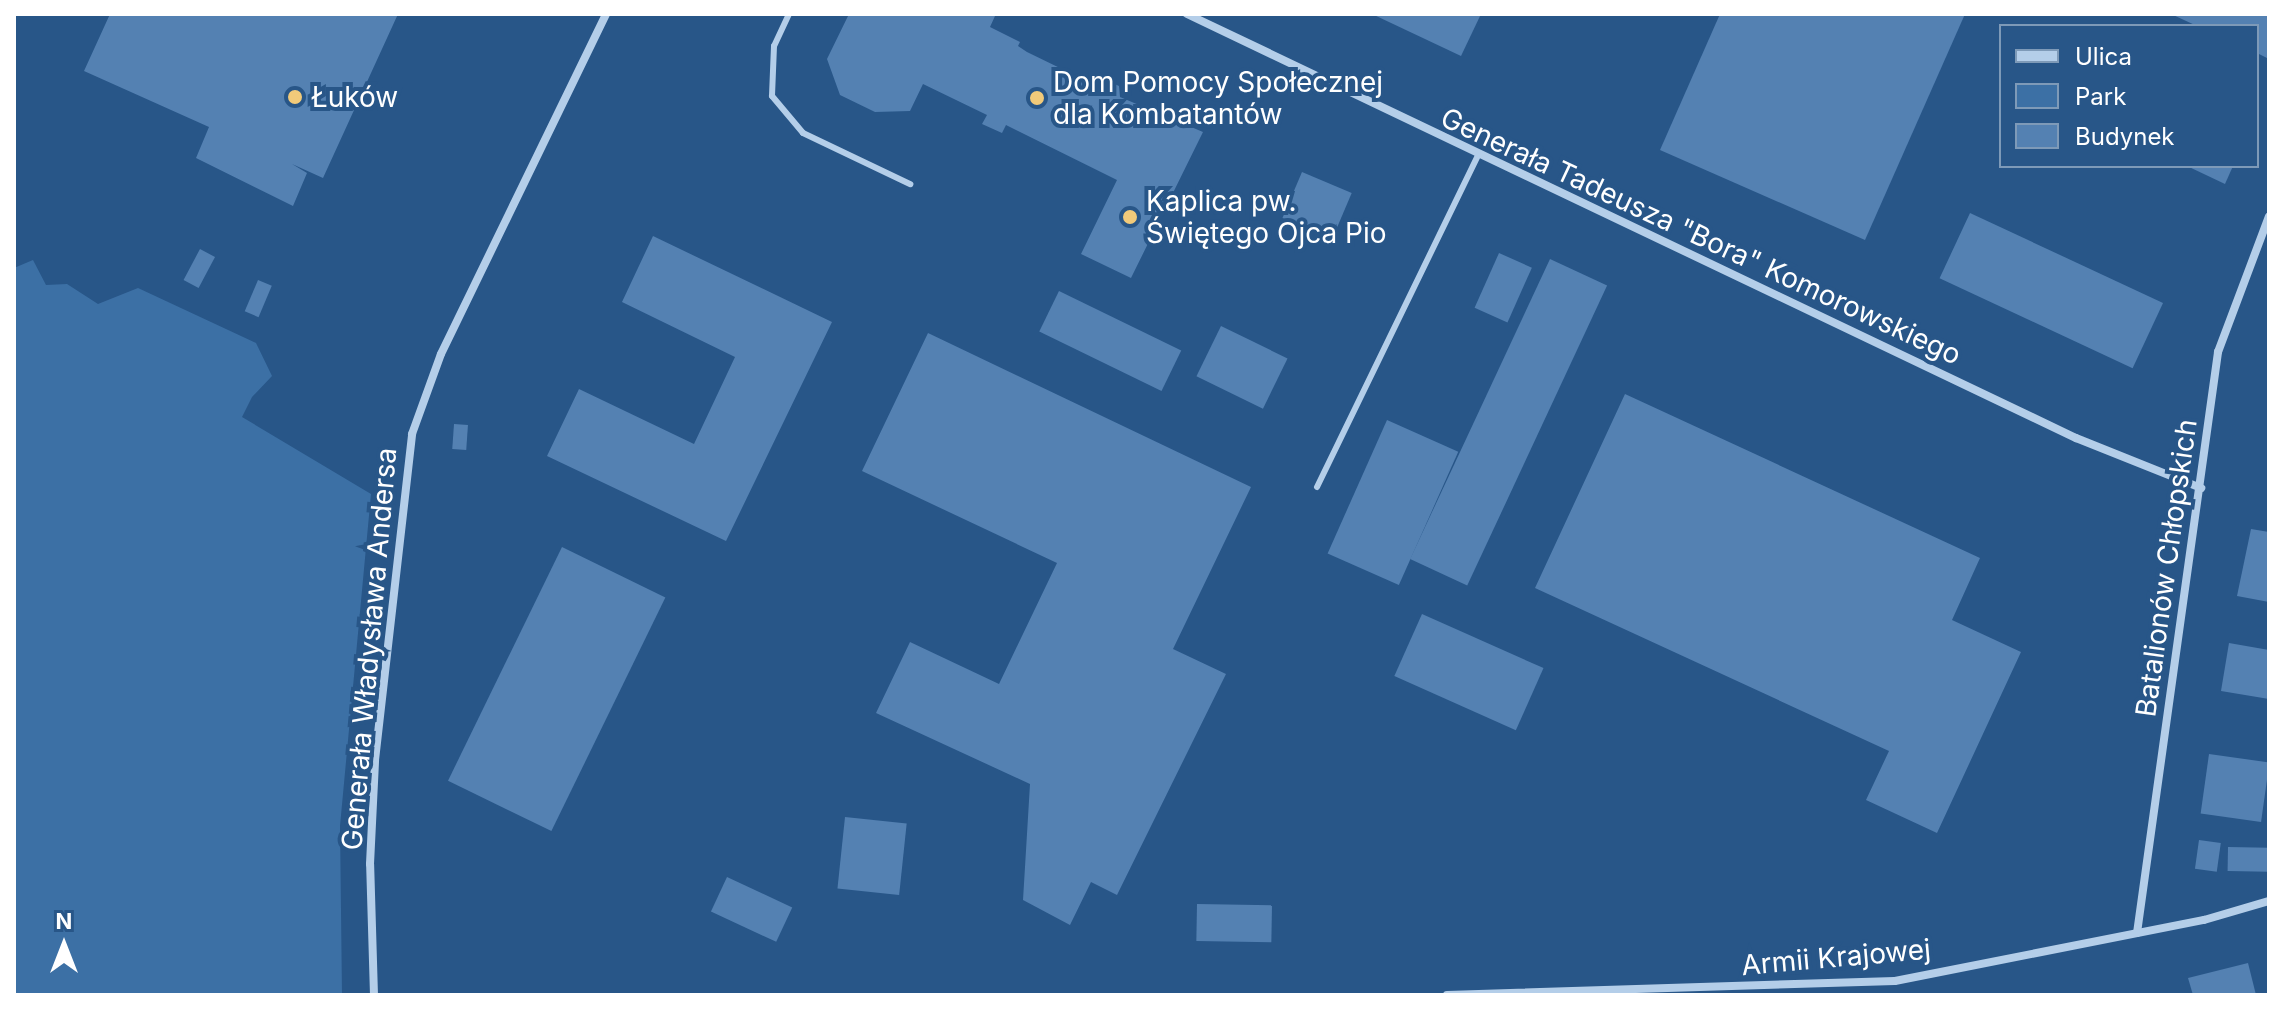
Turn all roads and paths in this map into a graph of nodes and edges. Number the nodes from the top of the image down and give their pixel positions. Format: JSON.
{"nodes":[{"id":1,"x":606,"y":14,"type":"edge"},
{"id":2,"x":789,"y":14,"type":"edge"},
{"id":3,"x":1187,"y":14,"type":"edge"},
{"id":4,"x":1479,"y":154,"type":"junction"},
{"id":5,"x":910,"y":184,"type":"dead end"},
{"id":6,"x":2269,"y":216,"type":"edge"},
{"id":7,"x":1317,"y":487,"type":"dead end"},
{"id":8,"x":2201,"y":488,"type":"junction"},
{"id":9,"x":2269,"y":901,"type":"edge"},
{"id":10,"x":2137,"y":933,"type":"junction"},
{"id":11,"x":374,"y":995,"type":"edge"},
{"id":12,"x":1447,"y":995,"type":"edge"}],
"edges":[{"from":1,"to":11,"type":"street","name":"Generała Władysława Andersa"},
{"from":2,"to":5,"type":"lane"},
{"from":3,"to":4,"type":"street","name":"Generała Tadeusza \"Bora\" Komorowskiego"},
{"from":4,"to":7,"type":"lane"},
{"from":4,"to":8,"type":"street","name":"Generała Tadeusza \"Bora\" Komorowskiego"},
{"from":6,"to":8,"type":"street","name":"Batalionów Chłopskich"},
{"from":8,"to":10,"type":"street","name":"Batalionów Chłopskich"},
{"from":9,"to":10,"type":"street","name":"Armii Krajowej"},
{"from":10,"to":12,"type":"street","name":"Armii Krajowej"}]}
